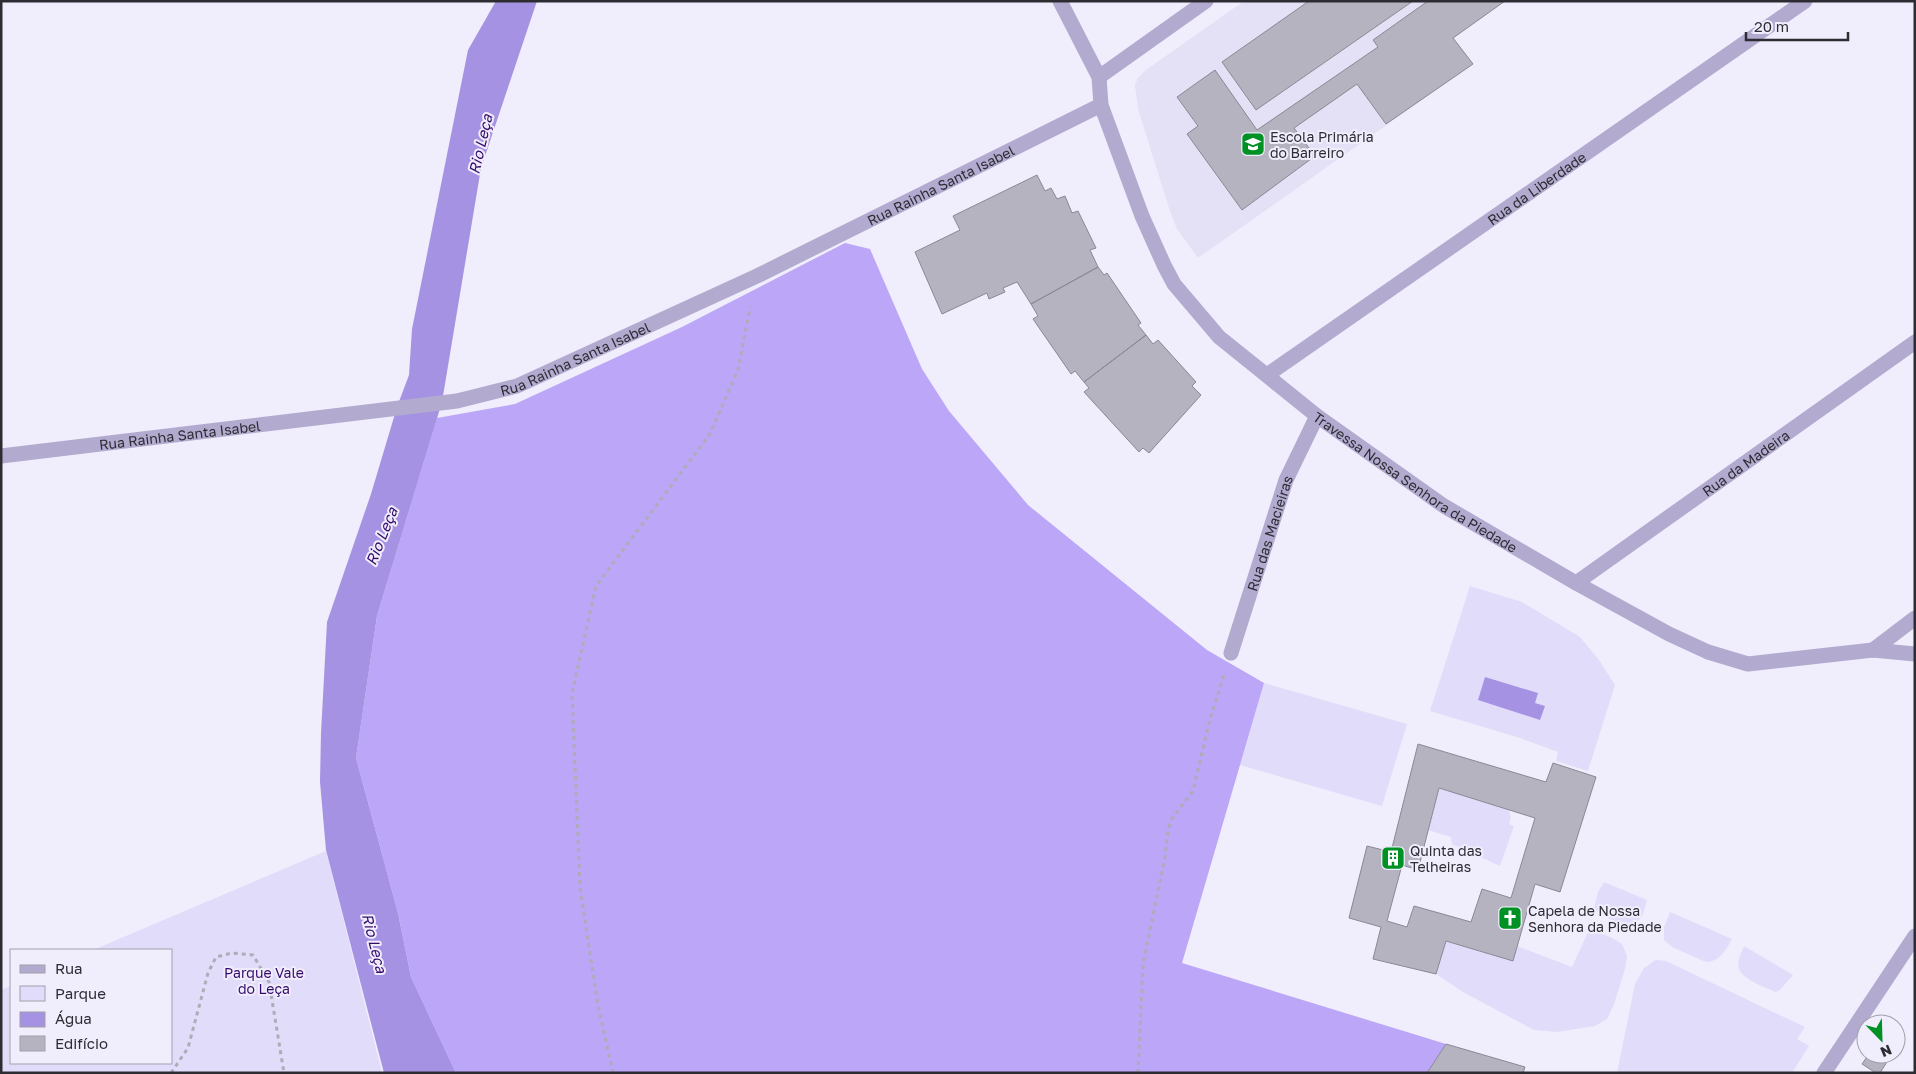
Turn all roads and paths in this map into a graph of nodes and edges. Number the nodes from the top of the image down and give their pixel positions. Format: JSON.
{"nodes":[{"id":1,"x":1060,"y":1,"type":"edge"},
{"id":2,"x":1206,"y":1,"type":"edge"},
{"id":3,"x":1804,"y":1,"type":"edge"},
{"id":4,"x":1099,"y":77,"type":"junction"},
{"id":5,"x":1101,"y":105,"type":"junction"},
{"id":6,"x":757,"y":276,"type":"junction"},
{"id":7,"x":1915,"y":342,"type":"edge"},
{"id":8,"x":1267,"y":375,"type":"junction"},
{"id":9,"x":1317,"y":416,"type":"junction"},
{"id":10,"x":1,"y":456,"type":"edge"},
{"id":11,"x":1576,"y":583,"type":"junction"},
{"id":12,"x":1915,"y":618,"type":"edge"},
{"id":13,"x":1873,"y":650,"type":"junction"},
{"id":14,"x":1230,"y":653,"type":"joint"},
{"id":15,"x":1915,"y":654,"type":"edge"},
{"id":16,"x":1915,"y":936,"type":"edge"},
{"id":17,"x":171,"y":1073,"type":"edge"},
{"id":18,"x":284,"y":1073,"type":"edge"},
{"id":19,"x":613,"y":1073,"type":"edge"},
{"id":20,"x":1138,"y":1073,"type":"edge"},
{"id":21,"x":1824,"y":1073,"type":"edge"}],
"edges":[{"from":1,"to":4,"type":"street"},
{"from":2,"to":4,"type":"street"},
{"from":3,"to":8,"type":"street","name":"Rua da Liberdade"},
{"from":4,"to":5,"type":"street","name":"Travessa Nossa Senhora da Piedade"},
{"from":5,"to":6,"type":"street","name":"Rua Rainha Santa Isabel"},
{"from":5,"to":8,"type":"street","name":"Travessa Nossa Senhora da Piedade"},
{"from":6,"to":10,"type":"street","name":"Rua Rainha Santa Isabel"},
{"from":6,"to":19,"type":"path"},
{"from":7,"to":11,"type":"street","name":"Rua da Madeira"},
{"from":8,"to":9,"type":"street","name":"Travessa Nossa Senhora da Piedade"},
{"from":9,"to":11,"type":"street","name":"Travessa Nossa Senhora da Piedade"},
{"from":9,"to":14,"type":"street","name":"Rua das Macieiras"},
{"from":11,"to":13,"type":"street","name":"Travessa Nossa Senhora da Piedade"},
{"from":12,"to":13,"type":"street"},
{"from":13,"to":15,"type":"street","name":"Travessa Nossa Senhora da Piedade"},
{"from":14,"to":20,"type":"path"},
{"from":16,"to":21,"type":"street"},
{"from":17,"to":18,"type":"path"}]}
